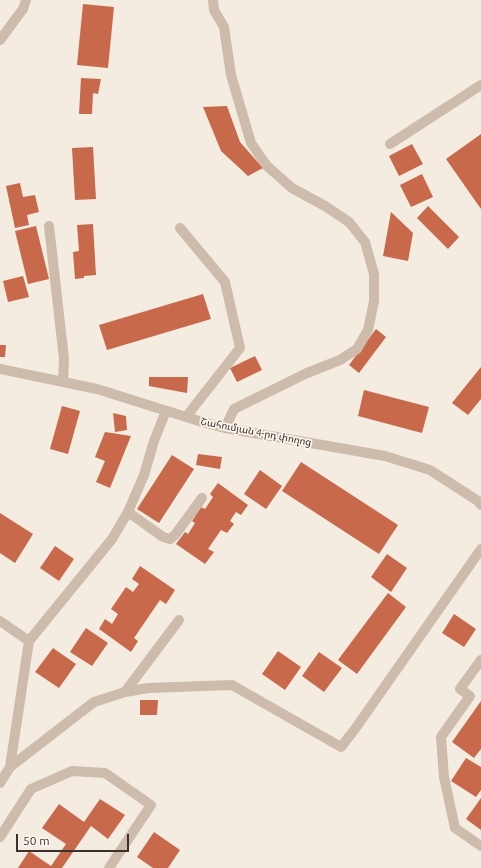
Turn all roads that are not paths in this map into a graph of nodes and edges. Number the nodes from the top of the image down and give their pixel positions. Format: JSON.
{"nodes":[{"id":1,"x":26,"y":0,"type":"edge"},
{"id":2,"x":212,"y":0,"type":"edge"},
{"id":3,"x":0,"y":40,"type":"edge"},
{"id":4,"x":481,"y":85,"type":"edge"},
{"id":5,"x":390,"y":144,"type":"dead end"},
{"id":6,"x":49,"y":226,"type":"dead end"},
{"id":7,"x":180,"y":228,"type":"dead end"},
{"id":8,"x":0,"y":369,"type":"edge"},
{"id":9,"x":63,"y":382,"type":"junction"},
{"id":10,"x":166,"y":411,"type":"junction"},
{"id":11,"x":186,"y":417,"type":"junction"},
{"id":12,"x":225,"y":428,"type":"junction"},
{"id":13,"x":202,"y":498,"type":"dead end"},
{"id":14,"x":481,"y":505,"type":"edge"},
{"id":15,"x":128,"y":512,"type":"junction"},
{"id":16,"x":481,"y":549,"type":"edge"},
{"id":17,"x":180,"y":620,"type":"dead end"},
{"id":18,"x":0,"y":621,"type":"edge"},
{"id":19,"x":29,"y":641,"type":"junction"},
{"id":20,"x":481,"y":660,"type":"edge"},
{"id":21,"x":125,"y":692,"type":"junction"},
{"id":22,"x":10,"y":767,"type":"junction"},
{"id":23,"x":0,"y":783,"type":"edge"},
{"id":24,"x":0,"y":837,"type":"edge"},
{"id":25,"x":481,"y":846,"type":"edge"},
{"id":26,"x":109,"y":868,"type":"edge"}],
"edges":[{"from":1,"to":3,"type":"street"},
{"from":2,"to":12,"type":"street"},
{"from":4,"to":5,"type":"street"},
{"from":6,"to":9,"type":"street"},
{"from":7,"to":11,"type":"street"},
{"from":8,"to":9,"type":"street","name":"Շահումյան 4-րդ փողոց"},
{"from":9,"to":10,"type":"street","name":"Շահումյան 4-րդ փողոց"},
{"from":10,"to":11,"type":"street","name":"Շահումյան 4-րդ փողոց"},
{"from":10,"to":15,"type":"street"},
{"from":11,"to":12,"type":"street","name":"Շահումյան 4-րդ փողոց"},
{"from":12,"to":14,"type":"street","name":"Շահումյան 4-րդ փողոց"},
{"from":13,"to":15,"type":"street"},
{"from":15,"to":19,"type":"street"},
{"from":16,"to":21,"type":"street"},
{"from":17,"to":21,"type":"street"},
{"from":18,"to":19,"type":"street"},
{"from":19,"to":22,"type":"street"},
{"from":20,"to":25,"type":"street"},
{"from":21,"to":22,"type":"street"},
{"from":22,"to":23,"type":"street"},
{"from":24,"to":26,"type":"street"}]}
